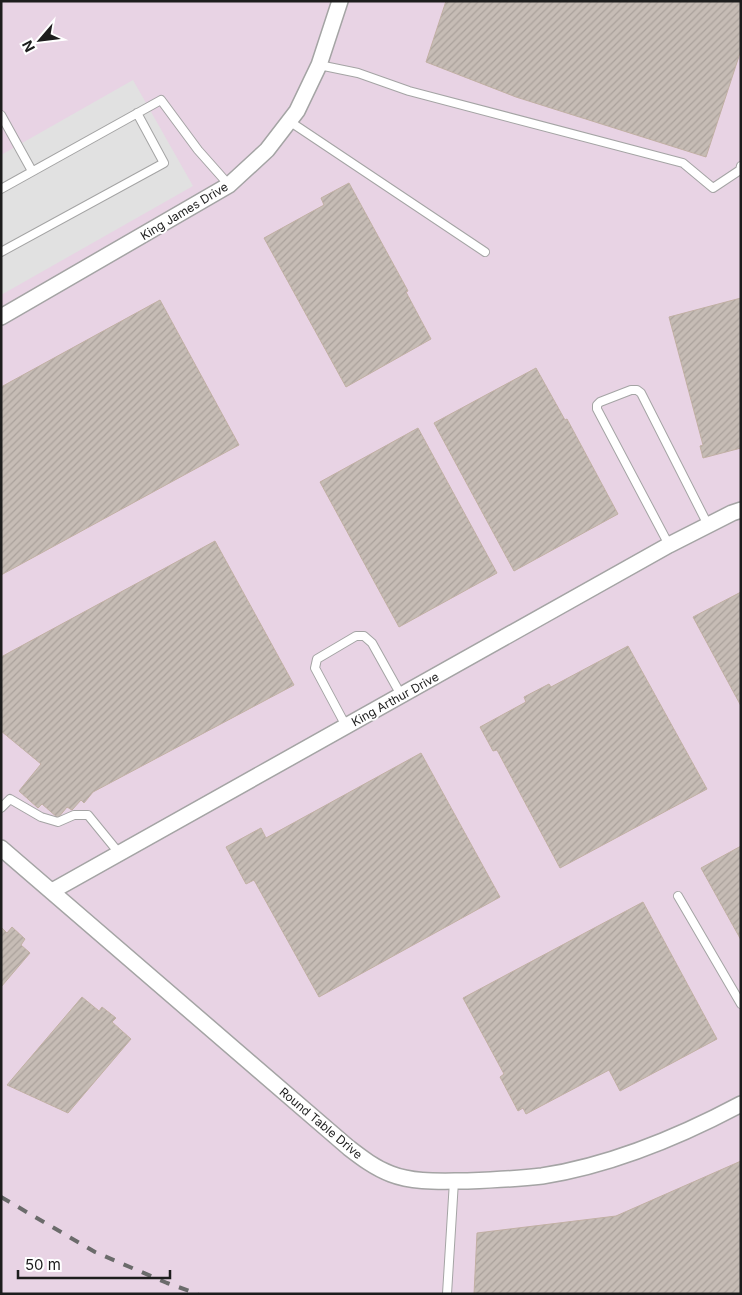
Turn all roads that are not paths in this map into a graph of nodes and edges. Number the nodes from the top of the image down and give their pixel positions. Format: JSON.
{"nodes":[{"id":1,"x":340,"y":1,"type":"edge"},
{"id":2,"x":319,"y":65,"type":"junction"},
{"id":3,"x":137,"y":113,"type":"junction"},
{"id":4,"x":1,"y":115,"type":"edge"},
{"id":5,"x":289,"y":121,"type":"junction"},
{"id":6,"x":741,"y":166,"type":"edge"},
{"id":7,"x":32,"y":172,"type":"junction"},
{"id":8,"x":229,"y":185,"type":"junction"},
{"id":9,"x":1,"y":189,"type":"edge"},
{"id":10,"x":1,"y":252,"type":"edge"},
{"id":11,"x":485,"y":252,"type":"dead end"},
{"id":12,"x":1,"y":317,"type":"edge"},
{"id":13,"x":741,"y":510,"type":"edge"},
{"id":14,"x":708,"y":525,"type":"junction"},
{"id":15,"x":669,"y":545,"type":"junction"},
{"id":16,"x":401,"y":695,"type":"junction"},
{"id":17,"x":346,"y":726,"type":"junction"},
{"id":18,"x":1,"y":808,"type":"edge"},
{"id":19,"x":1,"y":848,"type":"edge"},
{"id":20,"x":119,"y":853,"type":"junction"},
{"id":21,"x":52,"y":891,"type":"junction"},
{"id":22,"x":678,"y":896,"type":"dead end"},
{"id":23,"x":741,"y":1004,"type":"edge"},
{"id":24,"x":741,"y":1104,"type":"edge"},
{"id":25,"x":454,"y":1181,"type":"junction"},
{"id":26,"x":447,"y":1294,"type":"edge"}],
"edges":[{"from":1,"to":2,"type":"street","name":"King James Drive"},
{"from":2,"to":5,"type":"street","name":"King James Drive"},
{"from":2,"to":6,"type":"lane"},
{"from":3,"to":7,"type":"lane"},
{"from":3,"to":8,"type":"lane"},
{"from":3,"to":10,"type":"lane"},
{"from":4,"to":7,"type":"lane"},
{"from":5,"to":8,"type":"street","name":"King James Drive"},
{"from":5,"to":11,"type":"lane"},
{"from":7,"to":9,"type":"lane"},
{"from":8,"to":12,"type":"street","name":"King James Drive"},
{"from":13,"to":14,"type":"street","name":"King Arthur Drive"},
{"from":14,"to":15,"type":"street","name":"King Arthur Drive"},
{"from":14,"to":15,"type":"lane"},
{"from":15,"to":16,"type":"street","name":"King Arthur Drive"},
{"from":16,"to":17,"type":"street","name":"King Arthur Drive"},
{"from":16,"to":17,"type":"lane"},
{"from":17,"to":20,"type":"street","name":"King Arthur Drive"},
{"from":18,"to":20,"type":"lane"},
{"from":19,"to":21,"type":"street","name":"Round Table Drive"},
{"from":20,"to":21,"type":"street","name":"King Arthur Drive"},
{"from":21,"to":25,"type":"street","name":"Round Table Drive"},
{"from":22,"to":23,"type":"lane"},
{"from":24,"to":25,"type":"street","name":"Round Table Drive"},
{"from":25,"to":26,"type":"lane"}]}
